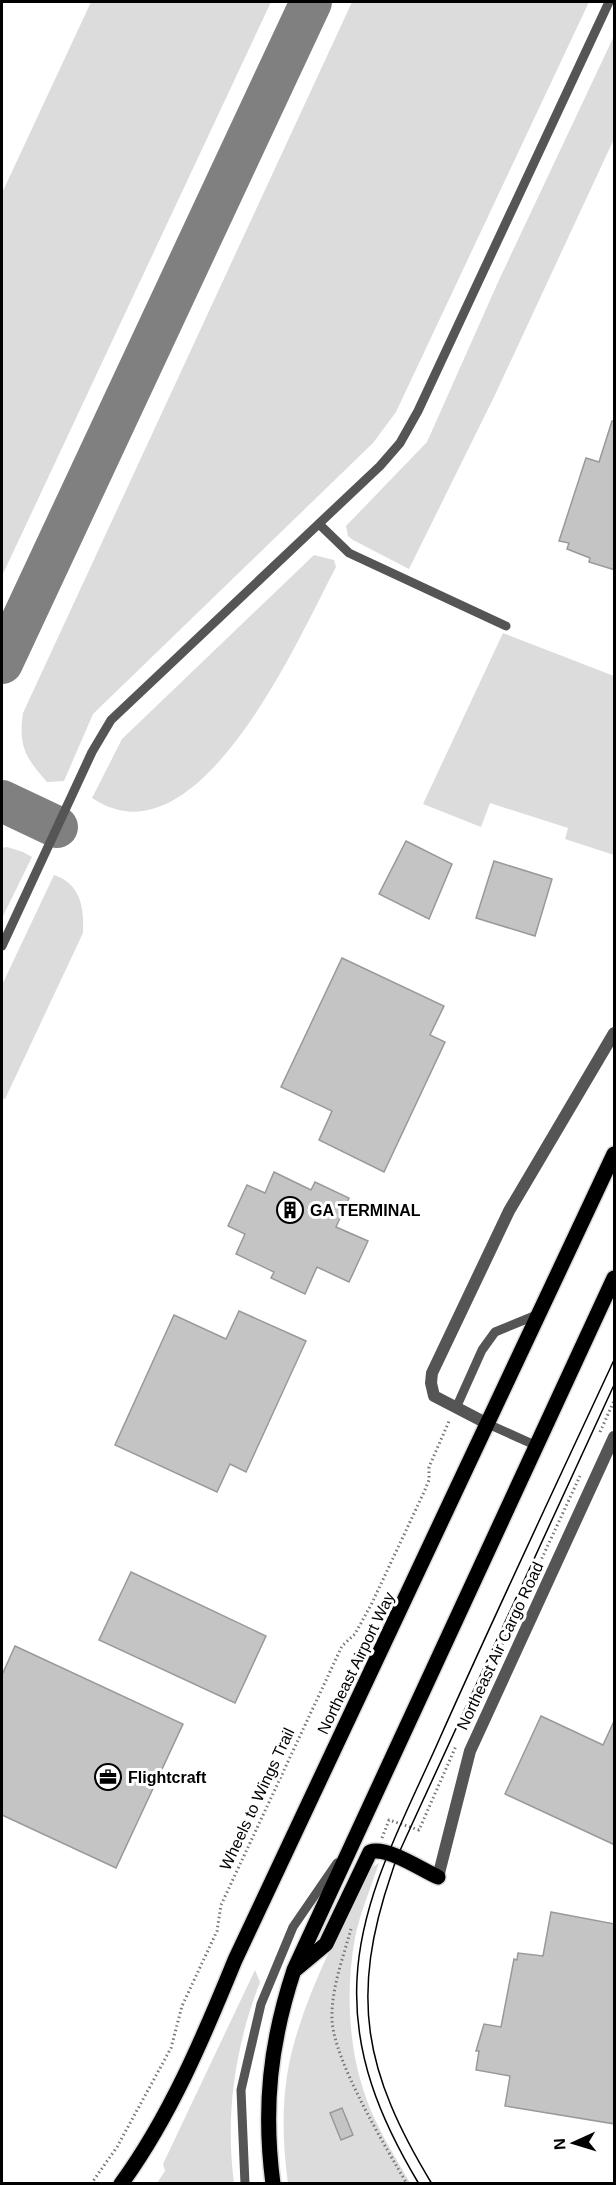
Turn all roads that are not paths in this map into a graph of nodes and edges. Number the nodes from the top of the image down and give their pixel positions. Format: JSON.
{"nodes":[{"id":1,"x":609,"y":2,"type":"edge"},
{"id":2,"x":319,"y":524,"type":"junction"},
{"id":3,"x":506,"y":626,"type":"dead end"},
{"id":4,"x":2,"y":946,"type":"edge"},
{"id":5,"x":615,"y":1033,"type":"edge"},
{"id":6,"x":615,"y":1154,"type":"edge"},
{"id":7,"x":615,"y":1278,"type":"edge"},
{"id":8,"x":541,"y":1313,"type":"junction"},
{"id":9,"x":456,"y":1408,"type":"junction"},
{"id":10,"x":488,"y":1424,"type":"junction"},
{"id":11,"x":615,"y":1437,"type":"edge"},
{"id":12,"x":537,"y":1446,"type":"junction"},
{"id":13,"x":355,"y":1836,"type":"junction"},
{"id":14,"x":438,"y":1877,"type":"joint"},
{"id":15,"x":294,"y":1970,"type":"junction"},
{"id":16,"x":121,"y":2184,"type":"edge"},
{"id":17,"x":245,"y":2184,"type":"edge"},
{"id":18,"x":273,"y":2184,"type":"edge"}],
"edges":[{"from":1,"to":2,"type":"lane"},
{"from":2,"to":3,"type":"lane"},
{"from":2,"to":4,"type":"lane"},
{"from":5,"to":9,"type":"street"},
{"from":6,"to":8,"type":"main road","name":"Northeast Airport Way"},
{"from":7,"to":12,"type":"main road"},
{"from":8,"to":9,"type":"lane"},
{"from":8,"to":10,"type":"main road","name":"Northeast Airport Way"},
{"from":9,"to":10,"type":"street"},
{"from":10,"to":12,"type":"lane"},
{"from":10,"to":16,"type":"main road","name":"Northeast Airport Way"},
{"from":11,"to":14,"type":"street","name":"Northeast Air Cargo Road"},
{"from":12,"to":13,"type":"main road"},
{"from":13,"to":15,"type":"main road"},
{"from":13,"to":17,"type":"lane"},
{"from":14,"to":15,"type":"main road"},
{"from":15,"to":18,"type":"main road"}]}
